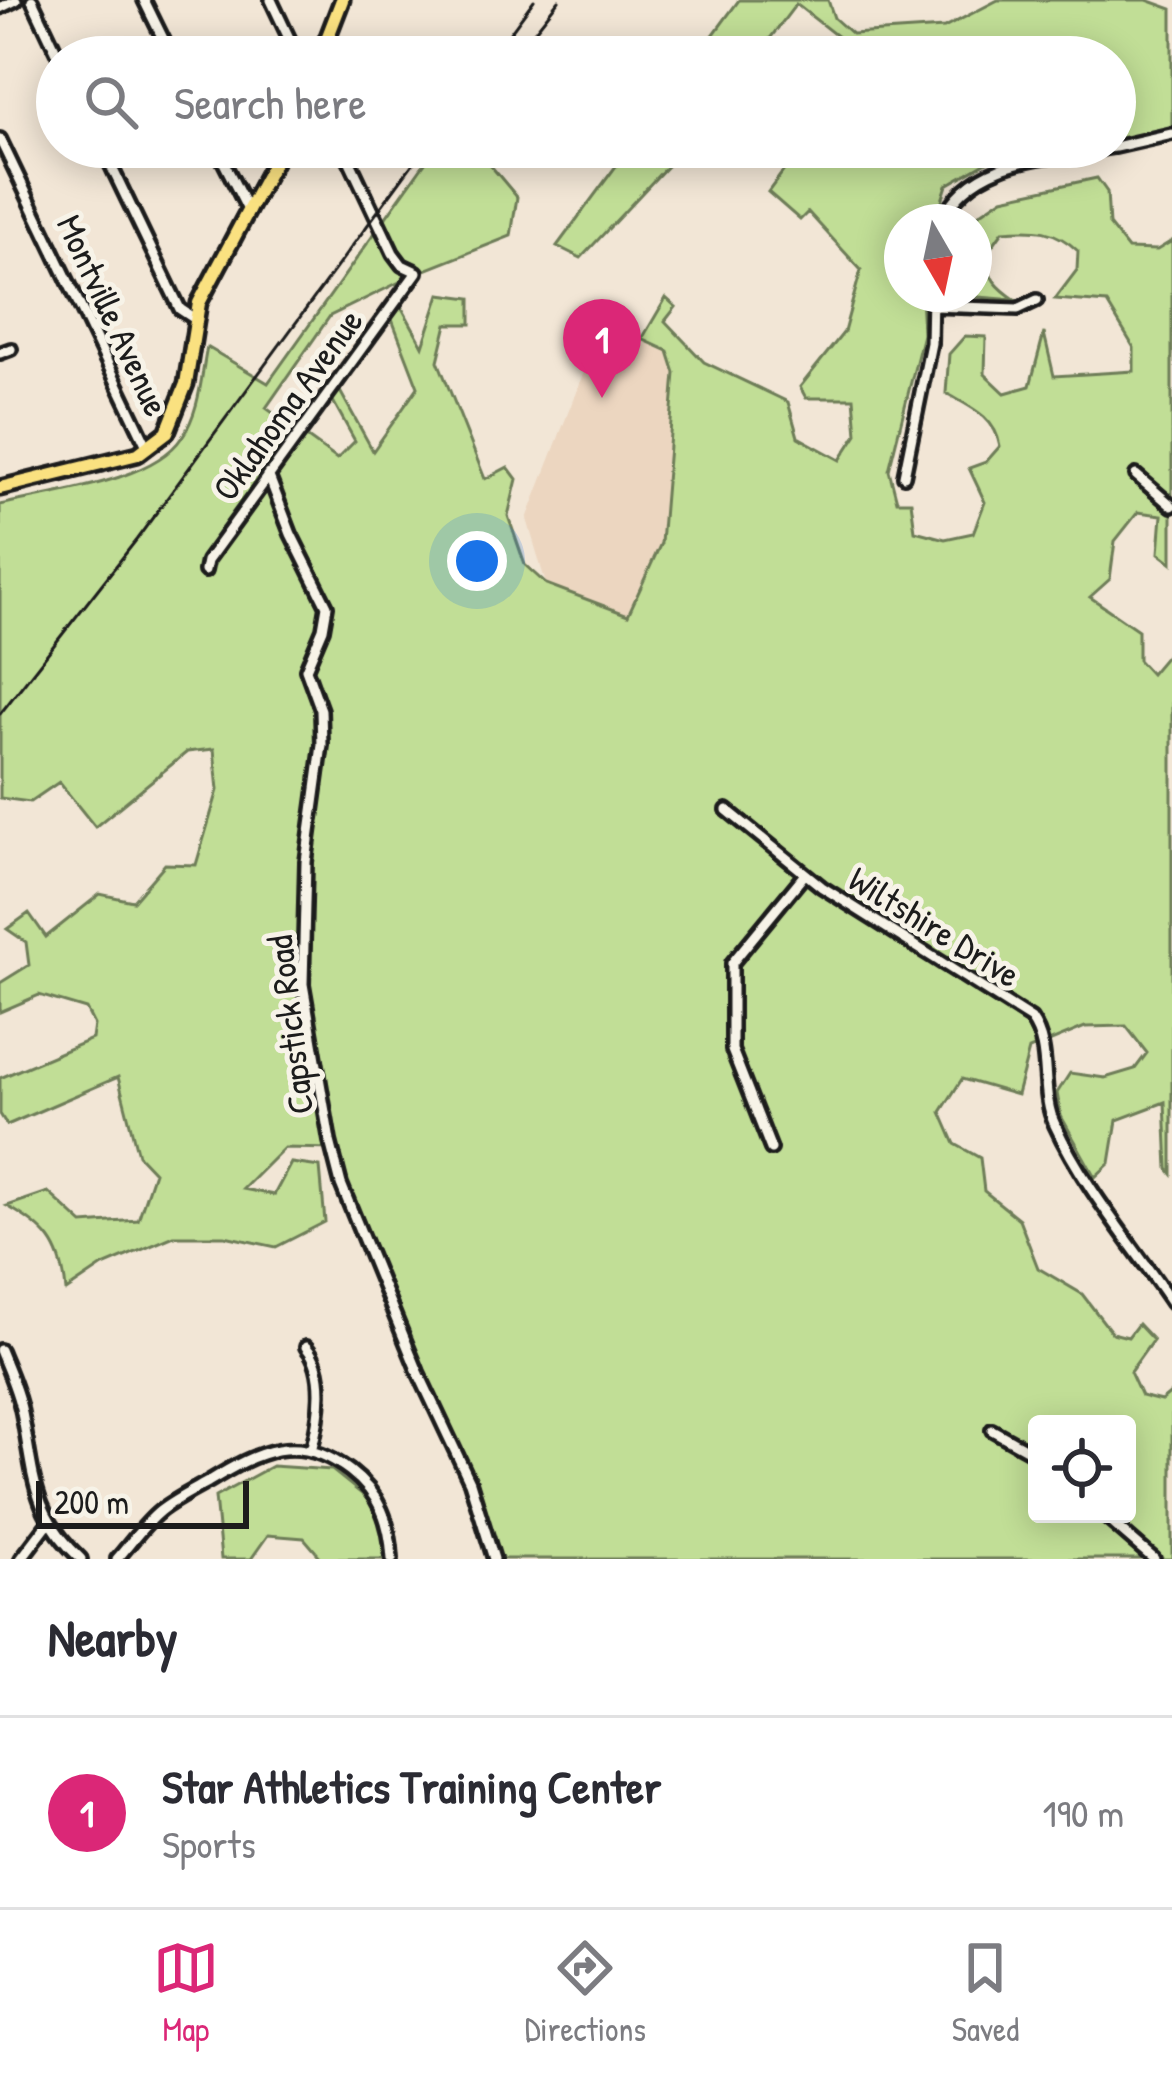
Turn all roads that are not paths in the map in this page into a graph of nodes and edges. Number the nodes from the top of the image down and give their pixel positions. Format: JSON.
{"nodes":[{"id":1,"x":16,"y":0,"type":"edge"},
{"id":2,"x":32,"y":0,"type":"edge"},
{"id":3,"x":144,"y":0,"type":"edge"},
{"id":4,"x":272,"y":0,"type":"edge"},
{"id":5,"x":342,"y":0,"type":"edge"},
{"id":6,"x":0,"y":8,"type":"edge"},
{"id":7,"x":49,"y":36,"type":"edge"},
{"id":8,"x":162,"y":36,"type":"edge"},
{"id":9,"x":288,"y":36,"type":"edge"},
{"id":10,"x":328,"y":36,"type":"edge"},
{"id":11,"x":1172,"y":134,"type":"edge"},
{"id":12,"x":0,"y":139,"type":"edge"},
{"id":13,"x":1136,"y":142,"type":"edge"},
{"id":14,"x":113,"y":168,"type":"edge"},
{"id":15,"x":226,"y":168,"type":"edge"},
{"id":16,"x":271,"y":168,"type":"edge"},
{"id":17,"x":354,"y":168,"type":"edge"},
{"id":18,"x":999,"y":168,"type":"edge"},
{"id":19,"x":953,"y":204,"type":"edge"},
{"id":20,"x":248,"y":212,"type":"junction"},
{"id":21,"x":1037,"y":300,"type":"dead end"},
{"id":22,"x":992,"y":306,"type":"edge"},
{"id":23,"x":932,"y":312,"type":"edge"},
{"id":24,"x":195,"y":319,"type":"junction"},
{"id":25,"x":148,"y":449,"type":"junction"},
{"id":26,"x":268,"y":474,"type":"junction"},
{"id":27,"x":1136,"y":475,"type":"dead end"},
{"id":28,"x":904,"y":476,"type":"dead end"},
{"id":29,"x":0,"y":488,"type":"edge"},
{"id":30,"x":1172,"y":506,"type":"edge"},
{"id":31,"x":205,"y":571,"type":"dead end"},
{"id":32,"x":727,"y":810,"type":"dead end"},
{"id":33,"x":805,"y":874,"type":"junction"},
{"id":34,"x":771,"y":1149,"type":"dead end"},
{"id":35,"x":1172,"y":1303,"type":"edge"},
{"id":36,"x":306,"y":1347,"type":"dead end"},
{"id":37,"x":0,"y":1350,"type":"edge"},
{"id":38,"x":992,"y":1430,"type":"dead end"},
{"id":39,"x":1028,"y":1450,"type":"edge"},
{"id":40,"x":311,"y":1451,"type":"junction"},
{"id":41,"x":49,"y":1522,"type":"junction"},
{"id":42,"x":1112,"y":1523,"type":"edge"},
{"id":43,"x":21,"y":1559,"type":"edge"},
{"id":44,"x":81,"y":1559,"type":"edge"},
{"id":45,"x":117,"y":1559,"type":"edge"},
{"id":46,"x":392,"y":1559,"type":"edge"},
{"id":47,"x":494,"y":1559,"type":"edge"},
{"id":48,"x":1154,"y":1559,"type":"edge"}],
"edges":[{"from":1,"to":6,"type":"street"},
{"from":2,"to":7,"type":"street"},
{"from":3,"to":8,"type":"street"},
{"from":4,"to":9,"type":"street"},
{"from":5,"to":10,"type":"main road"},
{"from":11,"to":13,"type":"street"},
{"from":12,"to":25,"type":"street","name":"Montville Avenue"},
{"from":14,"to":24,"type":"street"},
{"from":15,"to":20,"type":"street"},
{"from":16,"to":20,"type":"main road"},
{"from":17,"to":26,"type":"street","name":"Oklahoma Avenue"},
{"from":18,"to":19,"type":"street"},
{"from":20,"to":24,"type":"main road"},
{"from":21,"to":22,"type":"street"},
{"from":23,"to":28,"type":"street"},
{"from":24,"to":25,"type":"main road"},
{"from":25,"to":29,"type":"main road"},
{"from":26,"to":31,"type":"street","name":"Oklahoma Avenue"},
{"from":26,"to":47,"type":"street","name":"Capstick Road"},
{"from":27,"to":30,"type":"street"},
{"from":32,"to":33,"type":"street","name":"Wiltshire Drive"},
{"from":33,"to":34,"type":"street"},
{"from":33,"to":35,"type":"street","name":"Wiltshire Drive"},
{"from":36,"to":40,"type":"street"},
{"from":37,"to":41,"type":"street"},
{"from":38,"to":39,"type":"street"},
{"from":40,"to":45,"type":"street"},
{"from":40,"to":46,"type":"street"},
{"from":41,"to":43,"type":"street"},
{"from":41,"to":44,"type":"street"},
{"from":42,"to":48,"type":"street"}]}
